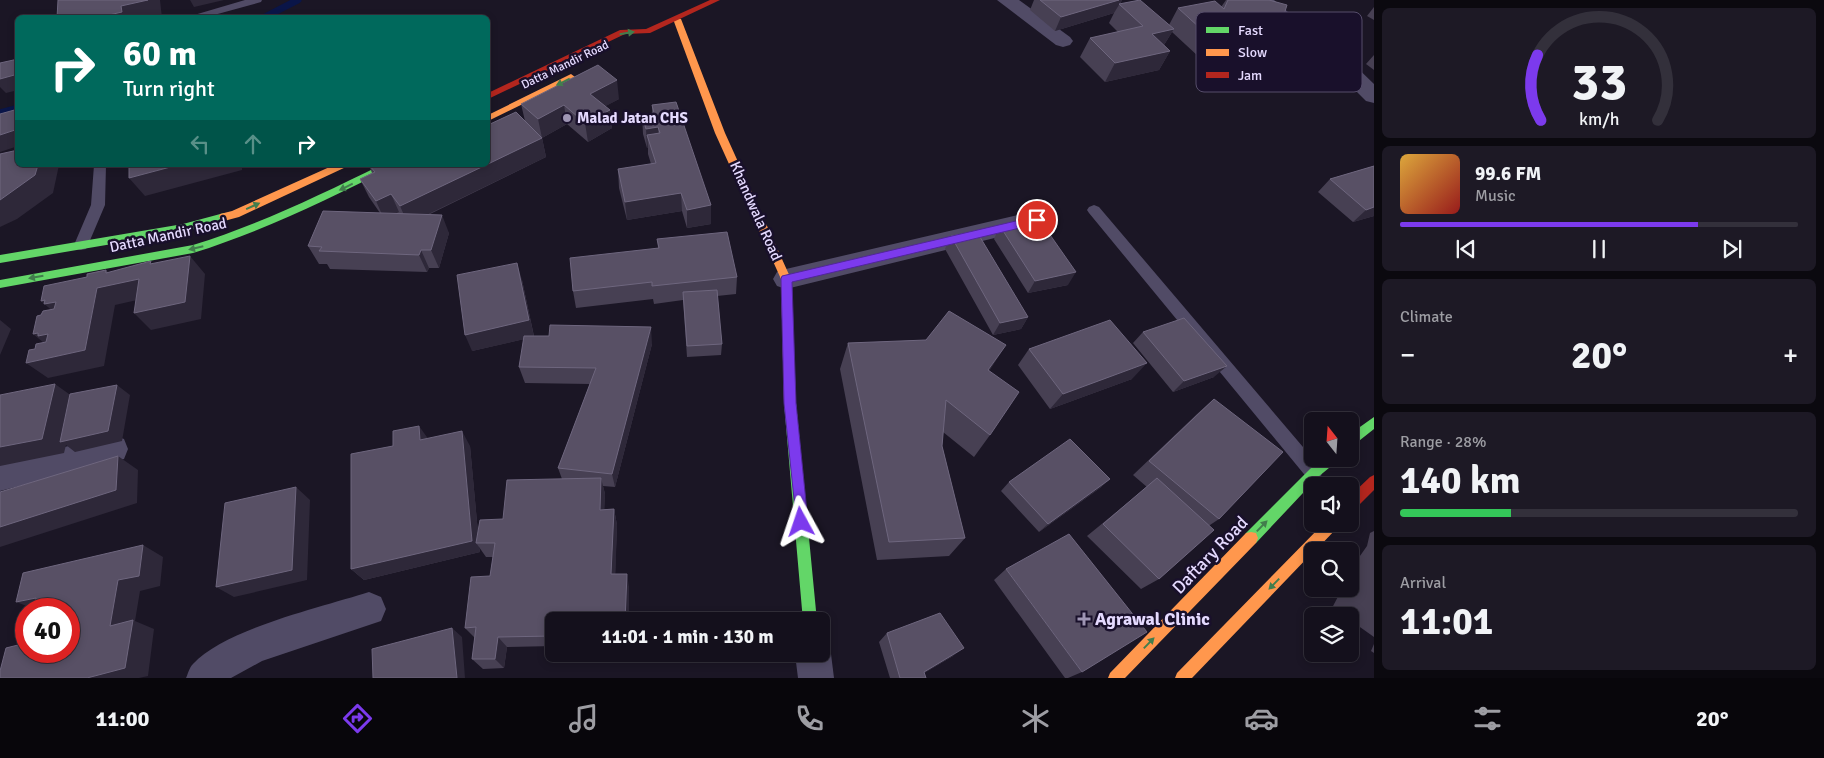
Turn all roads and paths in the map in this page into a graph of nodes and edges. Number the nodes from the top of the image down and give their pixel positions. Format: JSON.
{"nodes":[{"id":1,"x":257,"y":0,"type":"edge"},
{"id":2,"x":716,"y":0,"type":"edge"},
{"id":3,"x":1007,"y":0,"type":"edge"},
{"id":4,"x":1268,"y":0,"type":"edge"},
{"id":5,"x":1282,"y":12,"type":"edge"},
{"id":6,"x":200,"y":15,"type":"edge"},
{"id":7,"x":678,"y":19,"type":"junction"},
{"id":8,"x":647,"y":31,"type":"junction"},
{"id":9,"x":1063,"y":40,"type":"dead end"},
{"id":10,"x":597,"y":44,"type":"junction"},
{"id":11,"x":638,"y":45,"type":"dead end"},
{"id":12,"x":608,"y":53,"type":"dead end"},
{"id":13,"x":577,"y":75,"type":"edge"},
{"id":14,"x":1362,"y":84,"type":"edge"},
{"id":15,"x":490,"y":95,"type":"edge"},
{"id":16,"x":1374,"y":96,"type":"edge"},
{"id":17,"x":490,"y":117,"type":"edge"},
{"id":18,"x":100,"y":167,"type":"edge"},
{"id":19,"x":339,"y":167,"type":"edge"},
{"id":20,"x":385,"y":167,"type":"edge"},
{"id":21,"x":1094,"y":210,"type":"dead end"},
{"id":22,"x":1037,"y":220,"type":"edge"},
{"id":23,"x":133,"y":236,"type":"junction"},
{"id":24,"x":81,"y":245,"type":"junction"},
{"id":25,"x":0,"y":259,"type":"edge"},
{"id":26,"x":128,"y":260,"type":"junction"},
{"id":27,"x":786,"y":279,"type":"junction"},
{"id":28,"x":0,"y":284,"type":"edge"},
{"id":29,"x":1374,"y":422,"type":"edge"},
{"id":30,"x":1359,"y":434,"type":"edge"},
{"id":31,"x":113,"y":449,"type":"dead end"},
{"id":32,"x":1320,"y":468,"type":"edge"},
{"id":33,"x":1314,"y":473,"type":"junction"},
{"id":34,"x":0,"y":477,"type":"edge"},
{"id":35,"x":1374,"y":480,"type":"edge"},
{"id":36,"x":1359,"y":496,"type":"edge"},
{"id":37,"x":1324,"y":532,"type":"edge"},
{"id":38,"x":369,"y":609,"type":"dead end"},
{"id":39,"x":809,"y":612,"type":"edge"},
{"id":40,"x":814,"y":662,"type":"edge"},
{"id":41,"x":204,"y":678,"type":"edge"},
{"id":42,"x":816,"y":678,"type":"edge"},
{"id":43,"x":1115,"y":678,"type":"edge"},
{"id":44,"x":1182,"y":678,"type":"edge"}],
"edges":[{"from":1,"to":6,"type":"lane"},
{"from":2,"to":7,"type":"street","name":"Datta Mandir Road"},
{"from":3,"to":9,"type":"street"},
{"from":4,"to":5,"type":"lane"},
{"from":7,"to":8,"type":"street","name":"Datta Mandir Road"},
{"from":7,"to":27,"type":"street","name":"Khandwala Road"},
{"from":10,"to":8,"type":"street","name":"Datta Mandir Road","one_way":true},
{"from":8,"to":11,"type":"street"},
{"from":10,"to":12,"type":"street"},
{"from":10,"to":15,"type":"street","name":"Datta Mandir Road"},
{"from":13,"to":17,"type":"street","name":"Datta Mandir Road","one_way":true},
{"from":14,"to":16,"type":"street"},
{"from":18,"to":24,"type":"lane"},
{"from":23,"to":19,"type":"street","name":"Datta Mandir Road","one_way":true},
{"from":20,"to":26,"type":"street","name":"Datta Mandir Road","one_way":true},
{"from":21,"to":33,"type":"lane"},
{"from":22,"to":27,"type":"street"},
{"from":23,"to":24,"type":"street","name":"Datta Mandir Road"},
{"from":23,"to":26,"type":"street"},
{"from":24,"to":25,"type":"street","name":"Datta Mandir Road"},
{"from":26,"to":28,"type":"street","name":"Datta Mandir Road","one_way":true},
{"from":27,"to":39,"type":"street","name":"Khandwala Road"},
{"from":29,"to":30,"type":"street"},
{"from":31,"to":34,"type":"street"},
{"from":32,"to":33,"type":"street","name":"Daftary Road"},
{"from":43,"to":33,"type":"street","name":"Daftary Road","one_way":true},
{"from":35,"to":36,"type":"street"},
{"from":37,"to":44,"type":"street","one_way":true},
{"from":38,"to":41,"type":"street"},
{"from":40,"to":42,"type":"street"}]}
